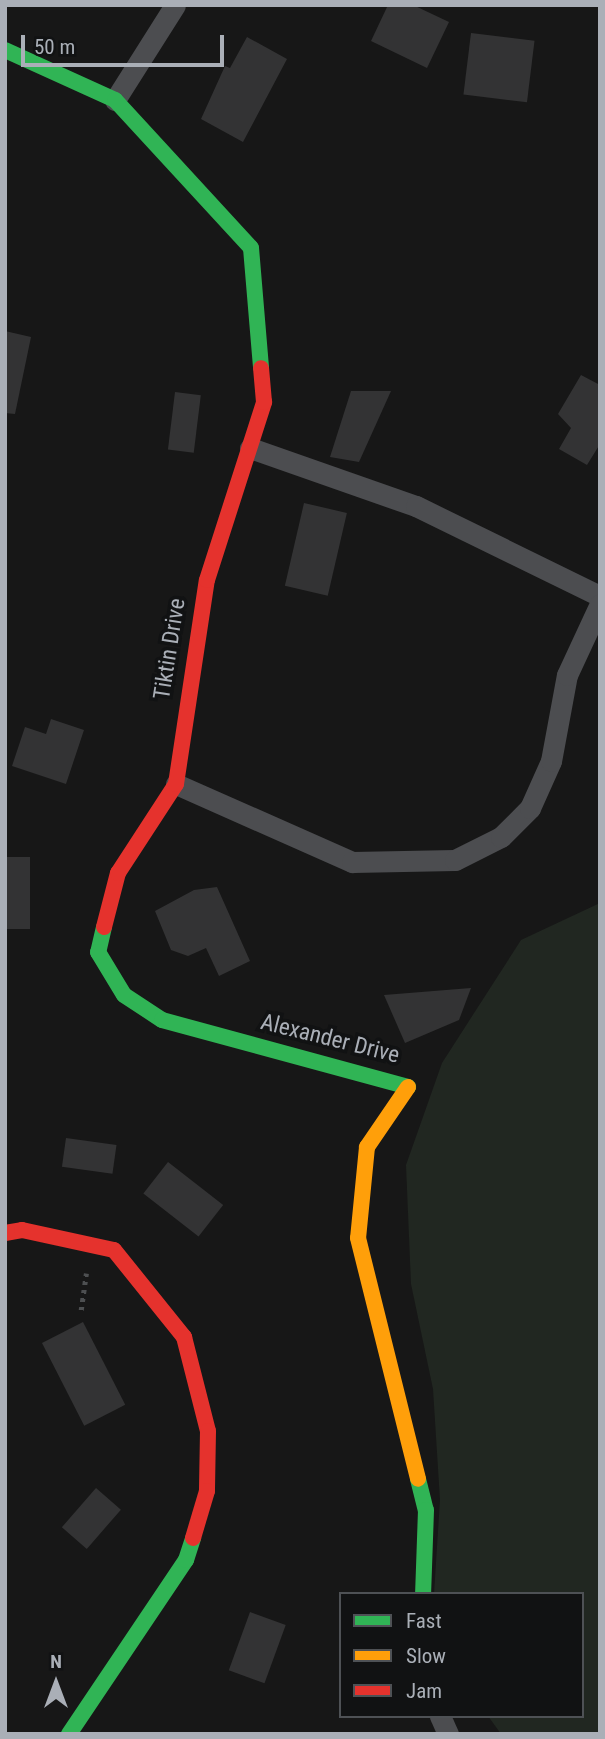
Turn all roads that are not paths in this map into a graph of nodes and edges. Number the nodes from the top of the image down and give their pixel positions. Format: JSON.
{"nodes":[{"id":1,"x":174,"y":5,"type":"edge"},
{"id":2,"x":5,"y":50,"type":"edge"},
{"id":3,"x":115,"y":100,"type":"junction"},
{"id":4,"x":250,"y":448,"type":"junction"},
{"id":5,"x":600,"y":596,"type":"edge"},
{"id":6,"x":600,"y":604,"type":"edge"},
{"id":7,"x":176,"y":784,"type":"junction"},
{"id":8,"x":5,"y":1233,"type":"edge"},
{"id":9,"x":423,"y":1592,"type":"edge"},
{"id":10,"x":441,"y":1718,"type":"edge"},
{"id":11,"x":69,"y":1734,"type":"edge"},
{"id":12,"x":448,"y":1734,"type":"edge"}],
"edges":[{"from":1,"to":3,"type":"street"},
{"from":2,"to":3,"type":"street","name":"Tiktin Drive"},
{"from":3,"to":4,"type":"street","name":"Tiktin Drive"},
{"from":4,"to":5,"type":"street"},
{"from":4,"to":7,"type":"street","name":"Tiktin Drive"},
{"from":6,"to":7,"type":"street"},
{"from":7,"to":9,"type":"street","name":"Alexander Drive"},
{"from":8,"to":11,"type":"street"},
{"from":10,"to":12,"type":"street"}]}
